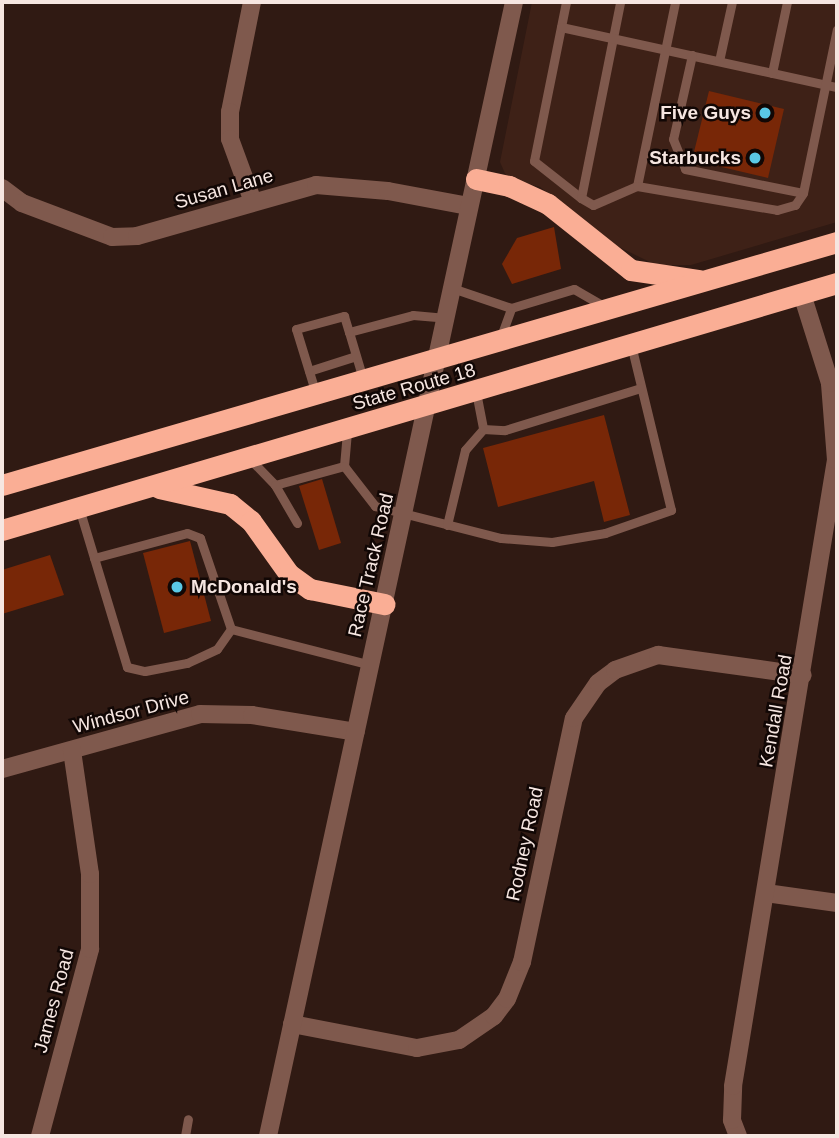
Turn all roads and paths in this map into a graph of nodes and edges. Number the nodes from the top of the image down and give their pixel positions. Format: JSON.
{"nodes":[{"id":1,"x":252,"y":2,"type":"edge"},
{"id":2,"x":514,"y":2,"type":"edge"},
{"id":3,"x":566,"y":2,"type":"edge"},
{"id":4,"x":620,"y":2,"type":"edge"},
{"id":5,"x":675,"y":2,"type":"edge"},
{"id":6,"x":732,"y":2,"type":"edge"},
{"id":7,"x":787,"y":2,"type":"edge"},
{"id":8,"x":561,"y":27,"type":"junction"},
{"id":9,"x":837,"y":29,"type":"edge"},
{"id":10,"x":613,"y":38,"type":"junction"},
{"id":11,"x":666,"y":49,"type":"junction"},
{"id":12,"x":692,"y":55,"type":"junction"},
{"id":13,"x":719,"y":61,"type":"junction"},
{"id":14,"x":772,"y":72,"type":"junction"},
{"id":15,"x":826,"y":84,"type":"junction"},
{"id":16,"x":837,"y":87,"type":"edge"},
{"id":17,"x":476,"y":179,"type":"junction"},
{"id":18,"x":637,"y":186,"type":"junction"},
{"id":19,"x":4,"y":193,"type":"edge"},
{"id":20,"x":803,"y":193,"type":"junction"},
{"id":21,"x":581,"y":198,"type":"junction"},
{"id":22,"x":253,"y":202,"type":"junction"},
{"id":23,"x":468,"y":206,"type":"junction"},
{"id":24,"x":837,"y":242,"type":"edge"},
{"id":25,"x":705,"y":281,"type":"junction"},
{"id":26,"x":837,"y":283,"type":"edge"},
{"id":27,"x":452,"y":288,"type":"junction"},
{"id":28,"x":802,"y":294,"type":"junction"},
{"id":29,"x":511,"y":308,"type":"junction"},
{"id":30,"x":608,"y":309,"type":"junction"},
{"id":31,"x":446,"y":318,"type":"junction"},
{"id":32,"x":349,"y":332,"type":"junction"},
{"id":33,"x":500,"y":341,"type":"junction"},
{"id":34,"x":631,"y":345,"type":"junction"},
{"id":35,"x":356,"y":356,"type":"junction"},
{"id":36,"x":438,"y":359,"type":"junction"},
{"id":37,"x":309,"y":371,"type":"junction"},
{"id":38,"x":363,"y":381,"type":"junction"},
{"id":39,"x":641,"y":388,"type":"junction"},
{"id":40,"x":476,"y":392,"type":"junction"},
{"id":41,"x":316,"y":394,"type":"junction"},
{"id":42,"x":429,"y":405,"type":"junction"},
{"id":43,"x":483,"y":429,"type":"junction"},
{"id":44,"x":347,"y":430,"type":"junction"},
{"id":45,"x":250,"y":458,"type":"junction"},
{"id":46,"x":344,"y":466,"type":"junction"},
{"id":47,"x":2,"y":485,"type":"edge"},
{"id":48,"x":275,"y":485,"type":"junction"},
{"id":49,"x":154,"y":487,"type":"junction"},
{"id":50,"x":79,"y":508,"type":"junction"},
{"id":51,"x":404,"y":514,"type":"junction"},
{"id":52,"x":297,"y":523,"type":"dead end"},
{"id":53,"x":447,"y":525,"type":"junction"},
{"id":54,"x":2,"y":530,"type":"edge"},
{"id":55,"x":94,"y":558,"type":"junction"},
{"id":56,"x":384,"y":604,"type":"junction"},
{"id":57,"x":231,"y":629,"type":"junction"},
{"id":58,"x":371,"y":665,"type":"junction"},
{"id":59,"x":803,"y":676,"type":"junction"},
{"id":60,"x":356,"y":732,"type":"junction"},
{"id":61,"x":72,"y":750,"type":"junction"},
{"id":62,"x":2,"y":769,"type":"edge"},
{"id":63,"x":766,"y":893,"type":"junction"},
{"id":64,"x":837,"y":903,"type":"edge"},
{"id":65,"x":292,"y":1024,"type":"junction"},
{"id":66,"x":188,"y":1119,"type":"dead end"},
{"id":67,"x":40,"y":1136,"type":"edge"},
{"id":68,"x":185,"y":1136,"type":"edge"},
{"id":69,"x":268,"y":1136,"type":"edge"},
{"id":70,"x":738,"y":1136,"type":"edge"}],
"edges":[{"from":1,"to":22,"type":"street"},
{"from":2,"to":17,"type":"street","name":"Race Track Road"},
{"from":3,"to":8,"type":"lane"},
{"from":4,"to":10,"type":"lane"},
{"from":5,"to":11,"type":"lane"},
{"from":6,"to":13,"type":"lane"},
{"from":7,"to":14,"type":"lane"},
{"from":8,"to":10,"type":"lane"},
{"from":8,"to":21,"type":"lane"},
{"from":9,"to":15,"type":"lane"},
{"from":10,"to":11,"type":"lane"},
{"from":10,"to":21,"type":"lane"},
{"from":11,"to":12,"type":"lane"},
{"from":11,"to":18,"type":"lane"},
{"from":12,"to":13,"type":"lane"},
{"from":12,"to":20,"type":"lane"},
{"from":13,"to":14,"type":"lane"},
{"from":14,"to":15,"type":"lane"},
{"from":15,"to":16,"type":"lane"},
{"from":15,"to":20,"type":"lane"},
{"from":17,"to":23,"type":"street","name":"Race Track Road"},
{"from":17,"to":25,"type":"highway"},
{"from":18,"to":20,"type":"lane"},
{"from":18,"to":21,"type":"lane"},
{"from":19,"to":22,"type":"street","name":"Susan Lane"},
{"from":22,"to":23,"type":"street","name":"Susan Lane"},
{"from":23,"to":27,"type":"street","name":"Race Track Road"},
{"from":24,"to":25,"type":"highway","name":"State Route 18"},
{"from":25,"to":30,"type":"highway","name":"State Route 18"},
{"from":26,"to":28,"type":"highway","name":"State Route 18"},
{"from":27,"to":29,"type":"lane"},
{"from":27,"to":31,"type":"street","name":"Race Track Road"},
{"from":28,"to":34,"type":"highway","name":"State Route 18"},
{"from":28,"to":59,"type":"street","name":"Kendall Road"},
{"from":29,"to":30,"type":"lane"},
{"from":29,"to":33,"type":"lane"},
{"from":30,"to":33,"type":"highway","name":"State Route 18"},
{"from":31,"to":32,"type":"lane"},
{"from":31,"to":36,"type":"street","name":"Race Track Road"},
{"from":32,"to":35,"type":"lane"},
{"from":32,"to":37,"type":"lane"},
{"from":33,"to":36,"type":"highway","name":"State Route 18"},
{"from":34,"to":39,"type":"lane"},
{"from":34,"to":40,"type":"highway","name":"State Route 18"},
{"from":35,"to":37,"type":"lane"},
{"from":35,"to":38,"type":"lane"},
{"from":36,"to":38,"type":"highway","name":"State Route 18"},
{"from":36,"to":42,"type":"street","name":"Race Track Road"},
{"from":37,"to":41,"type":"lane"},
{"from":38,"to":41,"type":"highway","name":"State Route 18"},
{"from":39,"to":43,"type":"lane"},
{"from":39,"to":53,"type":"lane"},
{"from":40,"to":42,"type":"highway","name":"State Route 18"},
{"from":40,"to":43,"type":"lane"},
{"from":41,"to":47,"type":"highway","name":"State Route 18"},
{"from":42,"to":44,"type":"highway","name":"State Route 18"},
{"from":42,"to":51,"type":"street","name":"Race Track Road"},
{"from":43,"to":53,"type":"lane"},
{"from":44,"to":45,"type":"highway","name":"State Route 18"},
{"from":44,"to":46,"type":"lane"},
{"from":45,"to":48,"type":"lane"},
{"from":45,"to":49,"type":"highway","name":"State Route 18"},
{"from":46,"to":48,"type":"lane"},
{"from":46,"to":51,"type":"lane"},
{"from":48,"to":52,"type":"lane"},
{"from":49,"to":50,"type":"highway","name":"State Route 18"},
{"from":49,"to":56,"type":"highway"},
{"from":50,"to":54,"type":"highway","name":"State Route 18"},
{"from":50,"to":55,"type":"lane"},
{"from":51,"to":53,"type":"lane"},
{"from":51,"to":56,"type":"street","name":"Race Track Road"},
{"from":55,"to":57,"type":"lane"},
{"from":55,"to":57,"type":"lane"},
{"from":56,"to":58,"type":"street","name":"Race Track Road"},
{"from":57,"to":58,"type":"lane"},
{"from":58,"to":60,"type":"street","name":"Race Track Road"},
{"from":59,"to":63,"type":"street","name":"Kendall Road"},
{"from":59,"to":65,"type":"street","name":"Rodney Road"},
{"from":60,"to":61,"type":"street","name":"Windsor Drive"},
{"from":60,"to":65,"type":"street","name":"Race Track Road"},
{"from":61,"to":62,"type":"street","name":"Windsor Drive"},
{"from":61,"to":67,"type":"street","name":"James Road"},
{"from":63,"to":64,"type":"street"},
{"from":63,"to":70,"type":"street","name":"Kendall Road"},
{"from":65,"to":69,"type":"street","name":"Race Track Road"},
{"from":66,"to":68,"type":"lane"}]}
